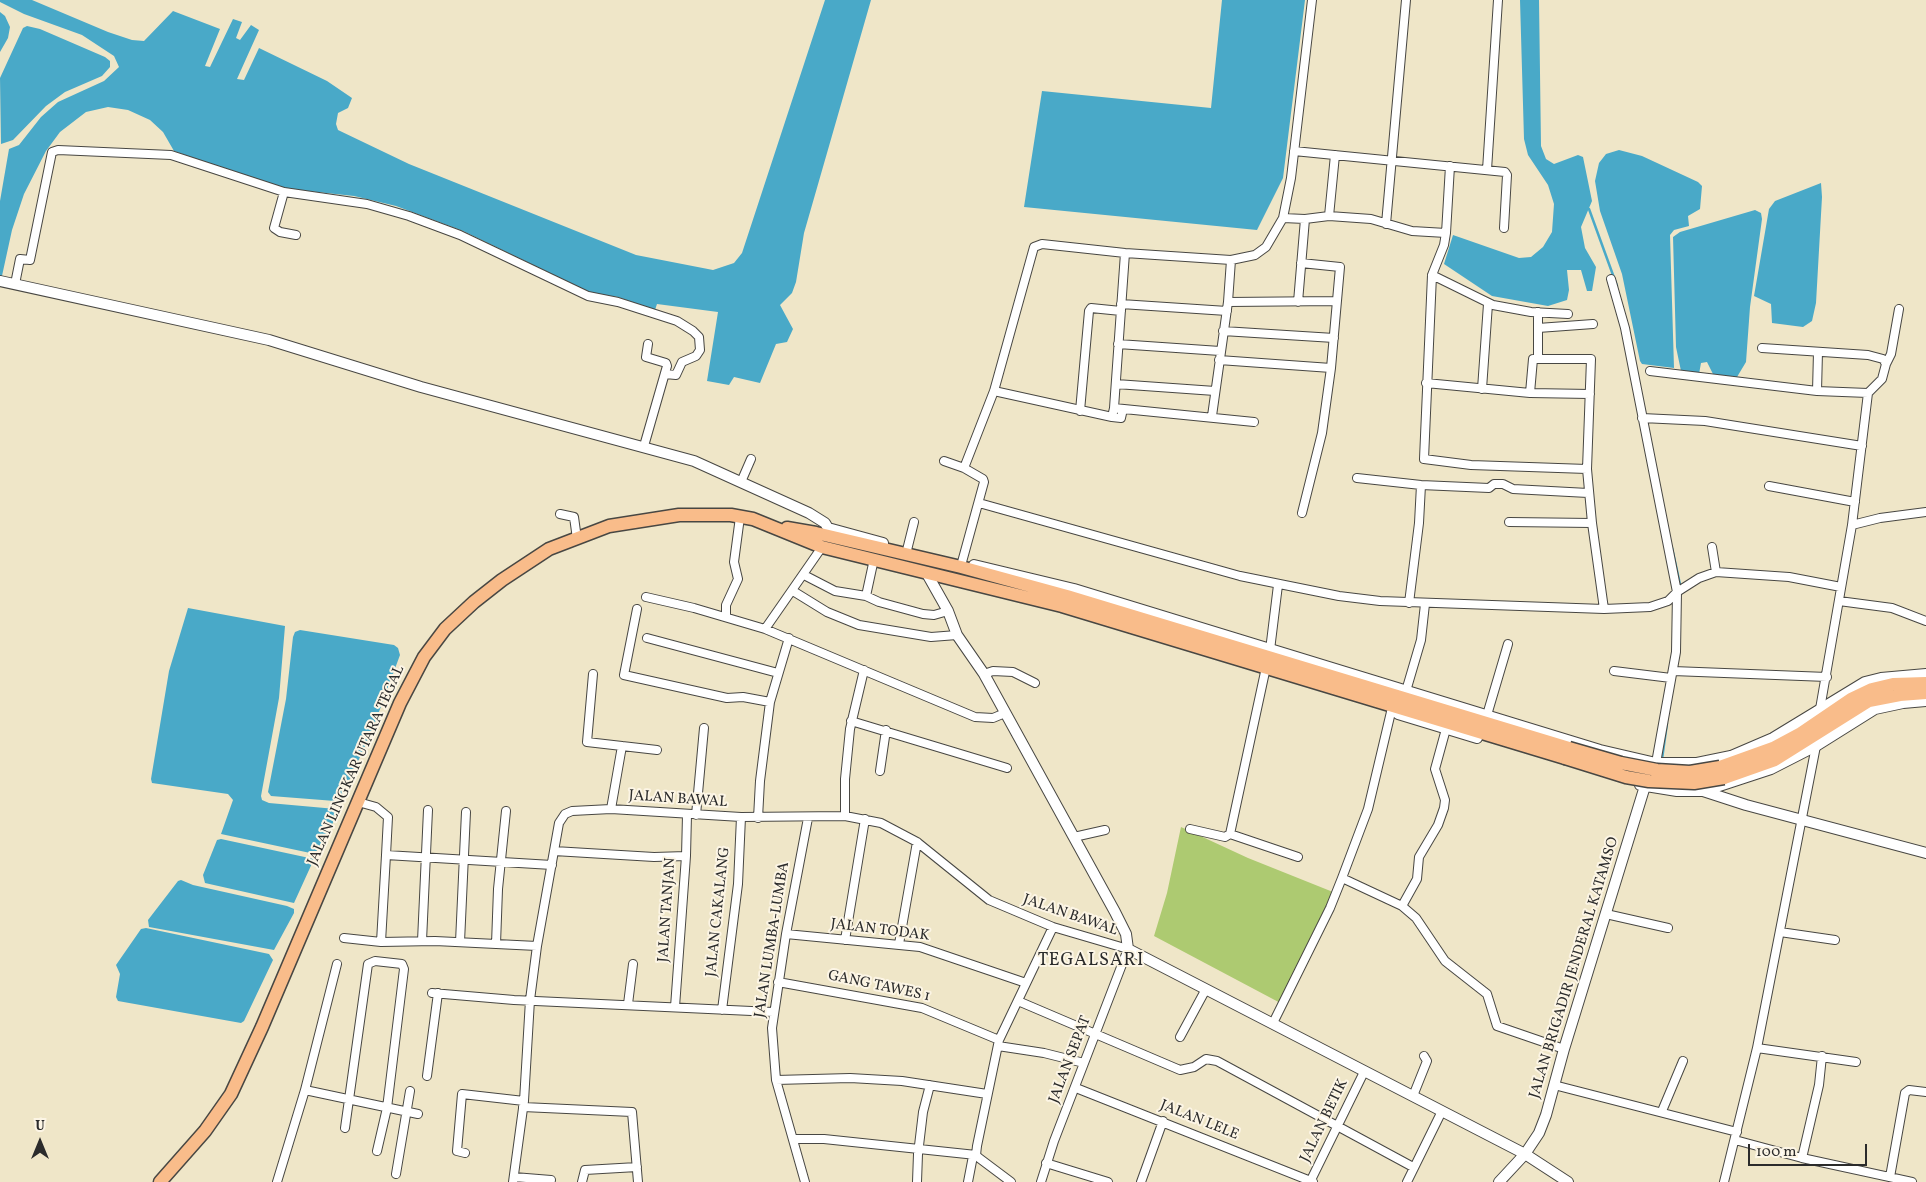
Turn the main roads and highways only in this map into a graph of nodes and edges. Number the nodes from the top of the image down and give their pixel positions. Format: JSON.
{"nodes":[{"id":1,"x":826,"y":537,"type":"junction"},
{"id":2,"x":1926,"y":683,"type":"edge"},
{"id":3,"x":1926,"y":693,"type":"edge"},
{"id":4,"x":1567,"y":753,"type":"junction"},
{"id":5,"x":1722,"y":772,"type":"junction"},
{"id":6,"x":160,"y":1182,"type":"edge"}],
"edges":[{"from":1,"to":4,"type":"highway"},
{"from":1,"to":4,"type":"highway"},
{"from":1,"to":6,"type":"highway","name":"JALAN LINGKAR UTARA TEGAL"},
{"from":2,"to":5,"type":"highway"},
{"from":3,"to":5,"type":"highway"},
{"from":4,"to":5,"type":"highway","bridge":true}]}
